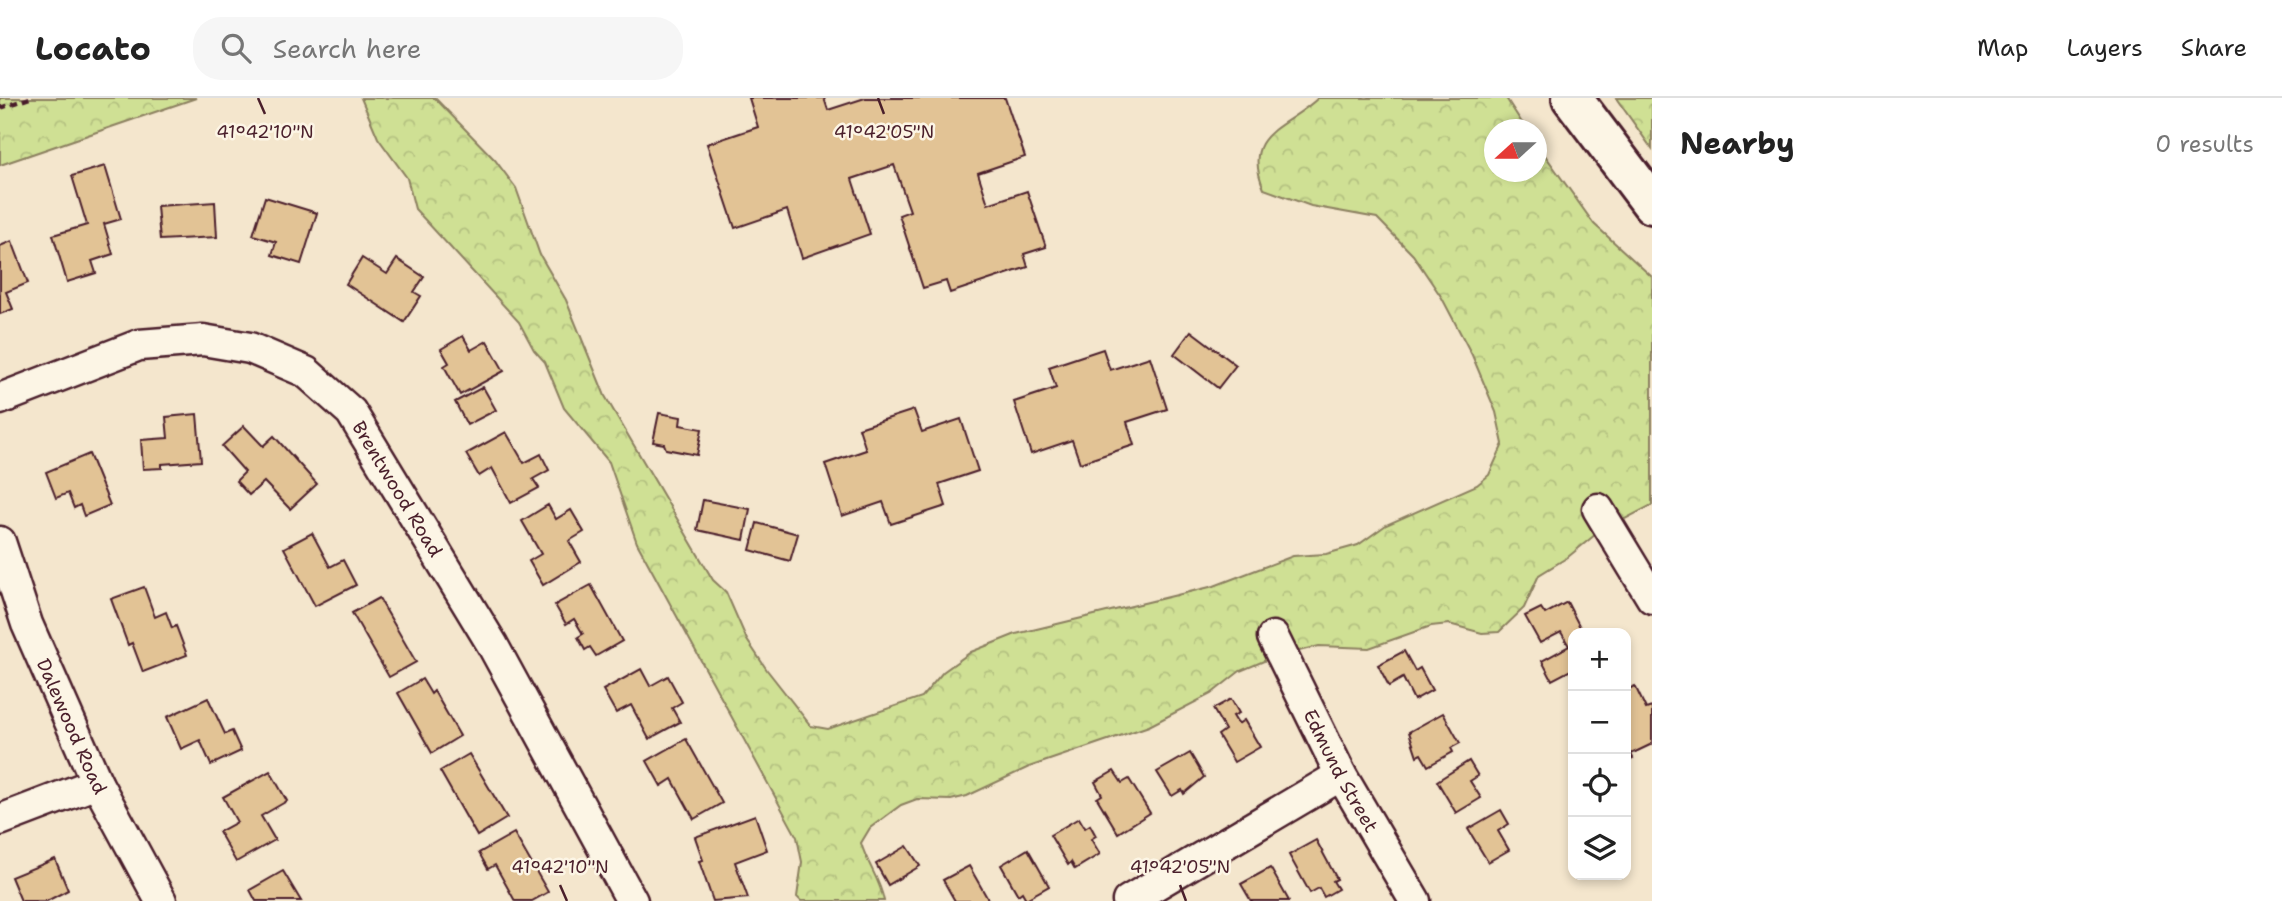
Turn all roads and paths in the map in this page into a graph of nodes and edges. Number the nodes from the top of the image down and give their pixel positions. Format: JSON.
{"nodes":[{"id":1,"x":30,"y":98,"type":"edge"},
{"id":2,"x":1572,"y":98,"type":"edge"},
{"id":3,"x":0,"y":108,"type":"edge"},
{"id":4,"x":1652,"y":204,"type":"edge"},
{"id":5,"x":0,"y":399,"type":"edge"},
{"id":6,"x":1598,"y":509,"type":"dead end"},
{"id":7,"x":0,"y":542,"type":"edge"},
{"id":8,"x":1652,"y":598,"type":"edge"},
{"id":9,"x":1273,"y":636,"type":"dead end"},
{"id":10,"x":1341,"y":775,"type":"junction"},
{"id":11,"x":97,"y":783,"type":"junction"},
{"id":12,"x":0,"y":820,"type":"edge"},
{"id":13,"x":161,"y":901,"type":"edge"},
{"id":14,"x":632,"y":901,"type":"edge"},
{"id":15,"x":1128,"y":901,"type":"edge"},
{"id":16,"x":1415,"y":901,"type":"edge"}],
"edges":[{"from":1,"to":3,"type":"path"},
{"from":2,"to":4,"type":"main road"},
{"from":5,"to":14,"type":"street","name":"Brentwood Road"},
{"from":6,"to":8,"type":"street"},
{"from":7,"to":11,"type":"street","name":"Dalewood Road"},
{"from":9,"to":10,"type":"street","name":"Edmund Street"},
{"from":10,"to":15,"type":"street"},
{"from":10,"to":16,"type":"street","name":"Edmund Street"},
{"from":11,"to":12,"type":"street"},
{"from":11,"to":13,"type":"street","name":"Dalewood Road"}]}
